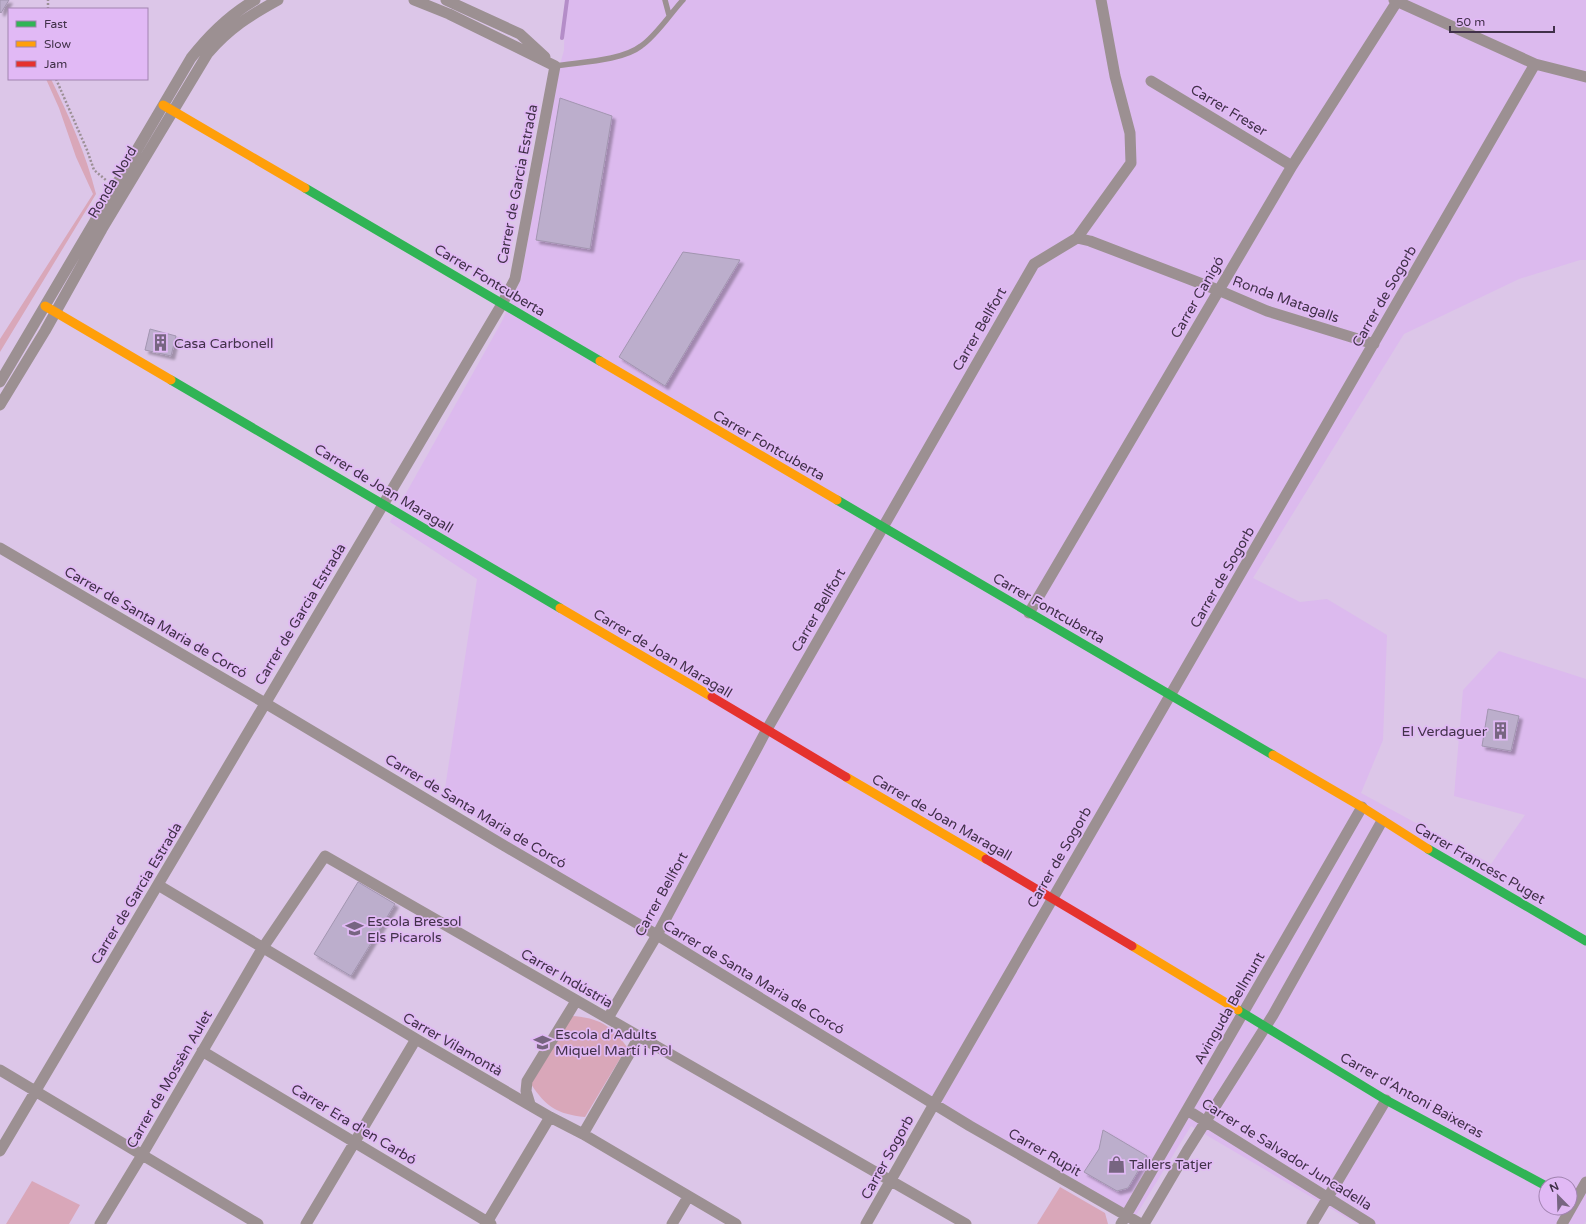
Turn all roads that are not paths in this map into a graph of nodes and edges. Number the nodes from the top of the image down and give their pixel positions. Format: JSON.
{"nodes":[{"id":1,"x":253,"y":0,"type":"edge"},
{"id":2,"x":278,"y":0,"type":"edge"},
{"id":3,"x":414,"y":0,"type":"edge"},
{"id":4,"x":446,"y":0,"type":"edge"},
{"id":5,"x":665,"y":0,"type":"edge"},
{"id":6,"x":683,"y":0,"type":"edge"},
{"id":7,"x":1101,"y":0,"type":"edge"},
{"id":8,"x":1396,"y":0,"type":"edge"},
{"id":9,"x":669,"y":15,"type":"junction"},
{"id":10,"x":1535,"y":64,"type":"junction"},
{"id":11,"x":554,"y":66,"type":"junction"},
{"id":12,"x":1586,"y":77,"type":"edge"},
{"id":13,"x":1151,"y":81,"type":"dead end"},
{"id":14,"x":168,"y":108,"type":"junction"},
{"id":15,"x":1292,"y":166,"type":"junction"},
{"id":16,"x":1077,"y":238,"type":"junction"},
{"id":17,"x":1218,"y":290,"type":"junction"},
{"id":18,"x":502,"y":304,"type":"junction"},
{"id":19,"x":45,"y":306,"type":"junction"},
{"id":20,"x":56,"y":312,"type":"junction"},
{"id":21,"x":1374,"y":344,"type":"junction"},
{"id":22,"x":0,"y":382,"type":"edge"},
{"id":23,"x":0,"y":405,"type":"edge"},
{"id":24,"x":383,"y":504,"type":"junction"},
{"id":25,"x":883,"y":528,"type":"junction"},
{"id":26,"x":0,"y":548,"type":"edge"},
{"id":27,"x":1029,"y":613,"type":"junction"},
{"id":28,"x":1170,"y":696,"type":"junction"},
{"id":29,"x":266,"y":703,"type":"junction"},
{"id":30,"x":766,"y":731,"type":"junction"},
{"id":31,"x":1362,"y":807,"type":"junction"},
{"id":32,"x":1382,"y":821,"type":"junction"},
{"id":33,"x":158,"y":885,"type":"junction"},
{"id":34,"x":1053,"y":898,"type":"junction"},
{"id":35,"x":657,"y":935,"type":"junction"},
{"id":36,"x":1586,"y":941,"type":"edge"},
{"id":37,"x":262,"y":949,"type":"junction"},
{"id":38,"x":576,"y":1001,"type":"junction"},
{"id":39,"x":1243,"y":1013,"type":"junction"},
{"id":40,"x":608,"y":1018,"type":"junction"},
{"id":41,"x":1265,"y":1027,"type":"junction"},
{"id":42,"x":639,"y":1037,"type":"junction"},
{"id":43,"x":416,"y":1039,"type":"junction"},
{"id":44,"x":202,"y":1051,"type":"junction"},
{"id":45,"x":0,"y":1070,"type":"edge"},
{"id":46,"x":35,"y":1092,"type":"junction"},
{"id":47,"x":1386,"y":1100,"type":"junction"},
{"id":48,"x":530,"y":1104,"type":"junction"},
{"id":49,"x":934,"y":1104,"type":"junction"},
{"id":50,"x":1187,"y":1110,"type":"junction"},
{"id":51,"x":550,"y":1117,"type":"junction"},
{"id":52,"x":1206,"y":1123,"type":"junction"},
{"id":53,"x":583,"y":1134,"type":"junction"},
{"id":54,"x":355,"y":1142,"type":"junction"},
{"id":55,"x":0,"y":1151,"type":"edge"},
{"id":56,"x":142,"y":1155,"type":"junction"},
{"id":57,"x":892,"y":1181,"type":"junction"},
{"id":58,"x":1538,"y":1182,"type":"edge"},
{"id":59,"x":1586,"y":1182,"type":"edge"},
{"id":60,"x":1578,"y":1192,"type":"edge"},
{"id":61,"x":688,"y":1197,"type":"junction"},
{"id":62,"x":1328,"y":1197,"type":"junction"},
{"id":63,"x":1124,"y":1220,"type":"edge"},
{"id":64,"x":488,"y":1223,"type":"edge"},
{"id":65,"x":100,"y":1224,"type":"edge"},
{"id":66,"x":258,"y":1224,"type":"edge"},
{"id":67,"x":306,"y":1224,"type":"edge"},
{"id":68,"x":672,"y":1224,"type":"edge"},
{"id":69,"x":736,"y":1224,"type":"edge"},
{"id":70,"x":866,"y":1224,"type":"edge"},
{"id":71,"x":966,"y":1224,"type":"edge"},
{"id":72,"x":1141,"y":1224,"type":"edge"},
{"id":73,"x":1144,"y":1224,"type":"edge"},
{"id":74,"x":1312,"y":1224,"type":"edge"},
{"id":75,"x":1370,"y":1224,"type":"edge"}],
"edges":[{"from":1,"to":14,"type":"street","name":"Ronda Nord"},
{"from":2,"to":14,"type":"street","name":"Ronda Nord"},
{"from":3,"to":11,"type":"street"},
{"from":4,"to":11,"type":"street"},
{"from":5,"to":9,"type":"lane"},
{"from":6,"to":9,"type":"lane"},
{"from":7,"to":16,"type":"street"},
{"from":8,"to":10,"type":"street"},
{"from":8,"to":15,"type":"street","name":"Carrer Canigó"},
{"from":9,"to":11,"type":"lane"},
{"from":10,"to":12,"type":"street"},
{"from":10,"to":21,"type":"street","name":"Carrer de Sogorb"},
{"from":11,"to":18,"type":"street","name":"Carrer de Garcia Estrada"},
{"from":13,"to":15,"type":"street","name":"Carrer Freser"},
{"from":14,"to":18,"type":"street","name":"Carrer Fontcuberta"},
{"from":14,"to":19,"type":"street","name":"Ronda Nord"},
{"from":14,"to":20,"type":"street","name":"Ronda Nord"},
{"from":15,"to":17,"type":"street","name":"Carrer Canigó"},
{"from":16,"to":17,"type":"street","name":"Ronda Matagalls"},
{"from":16,"to":25,"type":"street","name":"Carrer Bellfort"},
{"from":17,"to":21,"type":"street","name":"Ronda Matagalls"},
{"from":17,"to":27,"type":"street","name":"Carrer Canigó"},
{"from":18,"to":24,"type":"street","name":"Carrer de Garcia Estrada"},
{"from":18,"to":25,"type":"street","name":"Carrer Fontcuberta"},
{"from":19,"to":20,"type":"street","name":"Carrer de Joan Maragall"},
{"from":19,"to":22,"type":"street","name":"Ronda Nord"},
{"from":20,"to":23,"type":"street","name":"Ronda Nord"},
{"from":20,"to":24,"type":"street","name":"Carrer de Joan Maragall"},
{"from":21,"to":28,"type":"street","name":"Carrer de Sogorb"},
{"from":24,"to":29,"type":"street","name":"Carrer de Garcia Estrada"},
{"from":24,"to":30,"type":"street","name":"Carrer de Joan Maragall"},
{"from":25,"to":27,"type":"street","name":"Carrer Fontcuberta"},
{"from":25,"to":30,"type":"street","name":"Carrer Bellfort"},
{"from":26,"to":29,"type":"street","name":"Carrer de Santa Maria de Corcó"},
{"from":27,"to":28,"type":"street","name":"Carrer Fontcuberta"},
{"from":28,"to":31,"type":"street","name":"Carrer Fontcuberta"},
{"from":28,"to":34,"type":"street","name":"Carrer de Sogorb"},
{"from":29,"to":33,"type":"street","name":"Carrer de Garcia Estrada"},
{"from":29,"to":35,"type":"street","name":"Carrer de Santa Maria de Corcó"},
{"from":30,"to":34,"type":"street","name":"Carrer de Joan Maragall"},
{"from":30,"to":35,"type":"street","name":"Carrer Bellfort"},
{"from":31,"to":32,"type":"street","name":"Carrer Francesc Puget"},
{"from":31,"to":39,"type":"street","name":"Avinguda Bellmunt"},
{"from":32,"to":36,"type":"street","name":"Carrer Francesc Puget"},
{"from":32,"to":41,"type":"street"},
{"from":33,"to":37,"type":"street","name":"Carrer Vilamontà"},
{"from":33,"to":46,"type":"street","name":"Carrer de Garcia Estrada"},
{"from":34,"to":39,"type":"street","name":"Carrer de Joan Maragall"},
{"from":34,"to":49,"type":"street","name":"Carrer de Sogorb"},
{"from":35,"to":40,"type":"street","name":"Carrer Bellfort"},
{"from":35,"to":49,"type":"street","name":"Carrer de Santa Maria de Corcó"},
{"from":37,"to":38,"type":"street","name":"Carrer Indústria"},
{"from":37,"to":43,"type":"street","name":"Carrer Vilamontà"},
{"from":37,"to":44,"type":"street","name":"Carrer de Mossèn Aulet"},
{"from":38,"to":40,"type":"street","name":"Carrer Indústria"},
{"from":38,"to":48,"type":"street"},
{"from":39,"to":41,"type":"street","name":"Carrer de Joan Maragall"},
{"from":39,"to":50,"type":"street","name":"Avinguda Bellmunt"},
{"from":40,"to":42,"type":"street","name":"Carrer Indústria"},
{"from":41,"to":47,"type":"street","name":"Carrer d'Antoni Baixeras"},
{"from":41,"to":52,"type":"street"},
{"from":42,"to":53,"type":"street"},
{"from":42,"to":57,"type":"street","name":"Carrer Indústria"},
{"from":43,"to":48,"type":"street","name":"Carrer Vilamontà"},
{"from":43,"to":54,"type":"street"},
{"from":44,"to":54,"type":"street","name":"Carrer Era d'en Carbó"},
{"from":44,"to":56,"type":"street","name":"Carrer de Mossèn Aulet"},
{"from":45,"to":46,"type":"street"},
{"from":46,"to":55,"type":"street","name":"Carrer de Garcia Estrada"},
{"from":46,"to":56,"type":"street"},
{"from":47,"to":58,"type":"street","name":"Carrer d'Antoni Baixeras"},
{"from":47,"to":62,"type":"street"},
{"from":48,"to":51,"type":"street","name":"Carrer Vilamontà"},
{"from":49,"to":57,"type":"street","name":"Carrer Sogorb"},
{"from":49,"to":63,"type":"street","name":"Carrer Rupit"},
{"from":50,"to":52,"type":"street","name":"Carrer de Salvador Juncadella"},
{"from":50,"to":63,"type":"street","name":"Avinguda Bellmunt"},
{"from":51,"to":53,"type":"street","name":"Carrer Vilamontà"},
{"from":51,"to":64,"type":"street"},
{"from":52,"to":62,"type":"street","name":"Carrer de Salvador Juncadella"},
{"from":52,"to":73,"type":"street"},
{"from":53,"to":61,"type":"street","name":"Carrer Vilamontà"},
{"from":54,"to":64,"type":"street","name":"Carrer Era d'en Carbó"},
{"from":54,"to":67,"type":"street"},
{"from":56,"to":65,"type":"street","name":"Carrer de Mossèn Aulet"},
{"from":56,"to":66,"type":"street"},
{"from":57,"to":70,"type":"street","name":"Carrer Sogorb"},
{"from":57,"to":71,"type":"street","name":"Carrer Indústria"},
{"from":59,"to":60,"type":"street"},
{"from":61,"to":68,"type":"street"},
{"from":61,"to":69,"type":"street","name":"Carrer Vilamontà"},
{"from":62,"to":74,"type":"street"},
{"from":62,"to":75,"type":"street","name":"Carrer de Salvador Juncadella"},
{"from":63,"to":72,"type":"street","name":"Carrer Rupit"}]}
